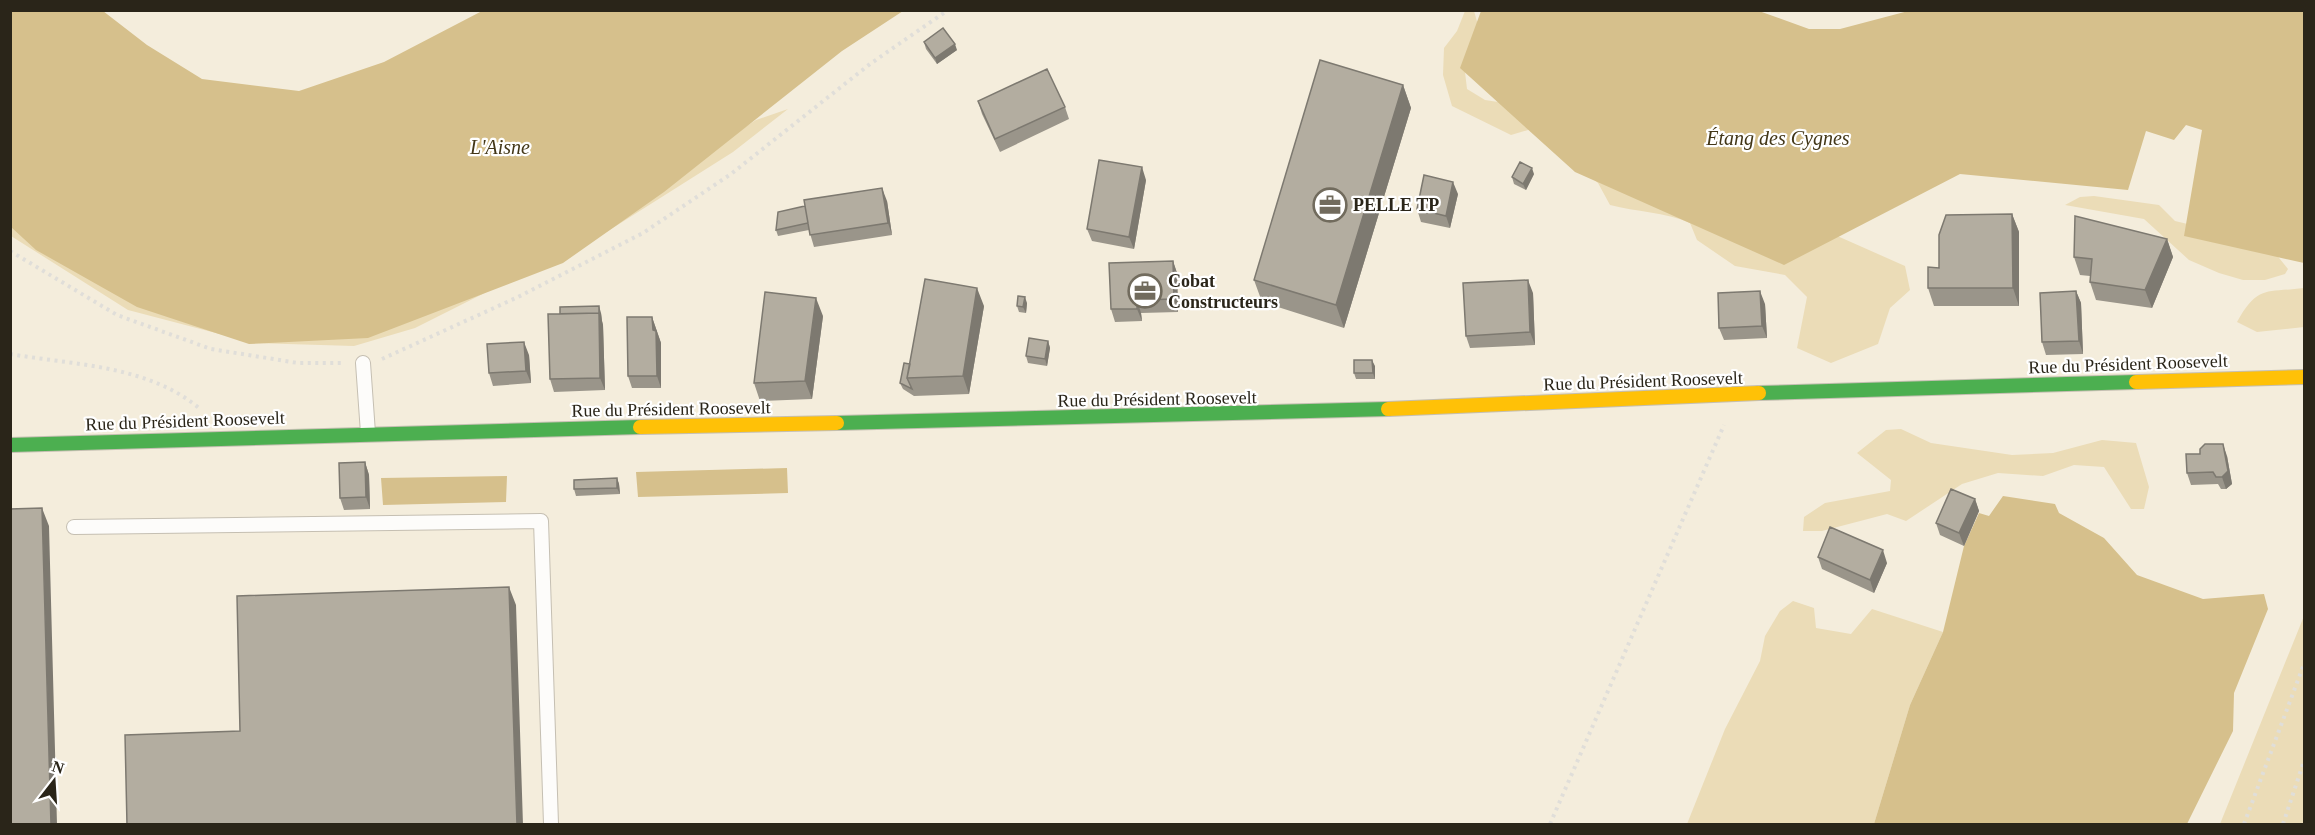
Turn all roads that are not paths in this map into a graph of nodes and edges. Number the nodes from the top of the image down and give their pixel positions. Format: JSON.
{"nodes":[{"id":1,"x":363,"y":363,"type":"road end"},
{"id":2,"x":2304,"y":377,"type":"edge"},
{"id":3,"x":368,"y":433,"type":"junction"},
{"id":4,"x":10,"y":445,"type":"edge"},
{"id":5,"x":74,"y":526,"type":"dead end"},
{"id":6,"x":552,"y":825,"type":"edge"}],
"edges":[{"from":1,"to":3,"type":"lane"},
{"from":2,"to":3,"type":"street","name":"Rue du Président Roosevelt"},
{"from":3,"to":4,"type":"street","name":"Rue du Président Roosevelt"},
{"from":5,"to":6,"type":"lane"}]}
